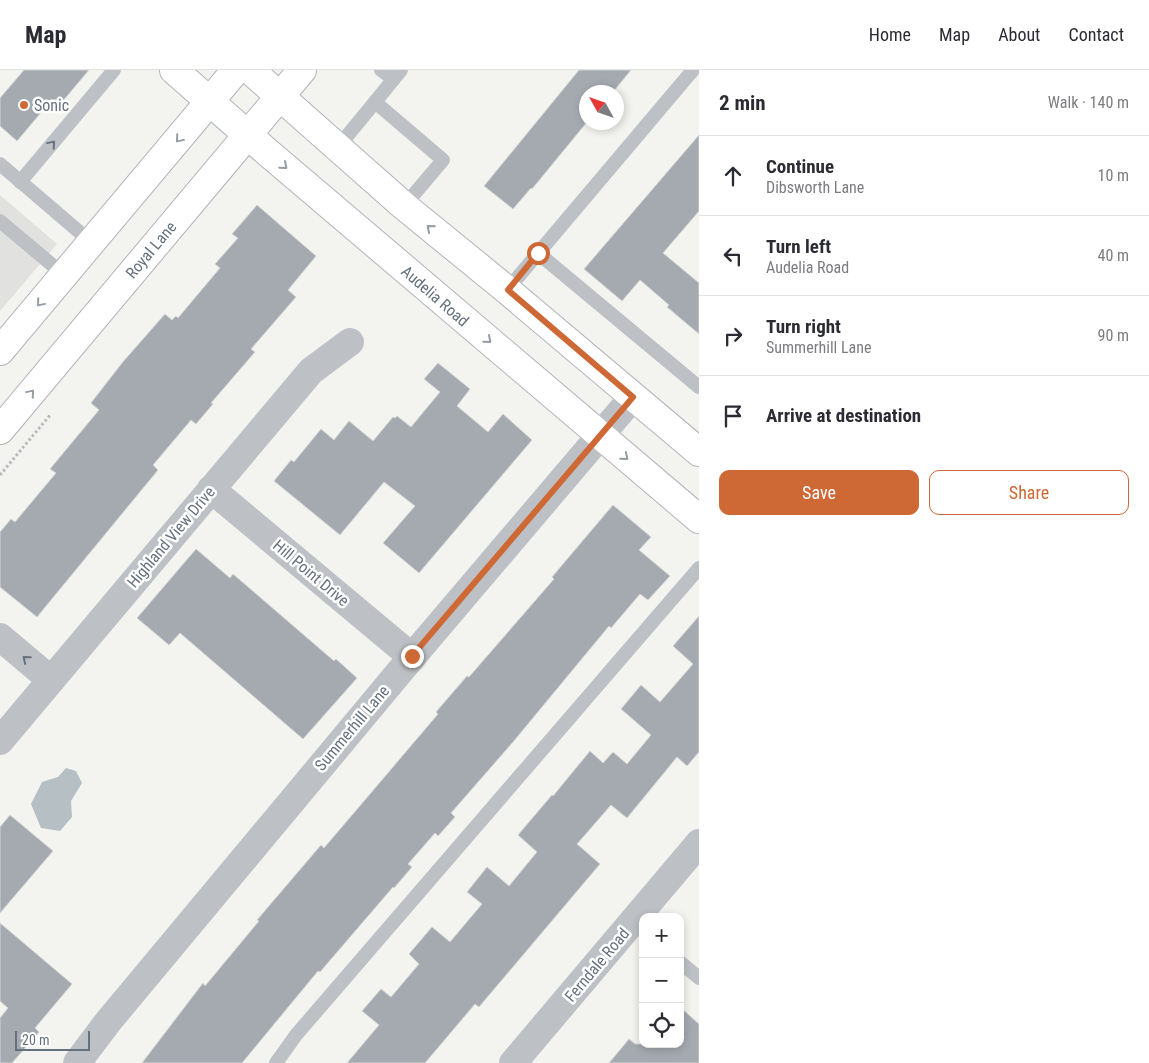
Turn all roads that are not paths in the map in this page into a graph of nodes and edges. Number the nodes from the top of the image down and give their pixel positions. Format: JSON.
{"nodes":[{"id":1,"x":174,"y":70,"type":"edge"},
{"id":2,"x":236,"y":70,"type":"edge"},
{"id":3,"x":250,"y":70,"type":"edge"},
{"id":4,"x":302,"y":70,"type":"edge"},
{"id":5,"x":382,"y":70,"type":"edge"},
{"id":6,"x":693,"y":70,"type":"edge"},
{"id":7,"x":108,"y":72,"type":"edge"},
{"id":8,"x":397,"y":75,"type":"edge"},
{"id":9,"x":280,"y":96,"type":"junction"},
{"id":10,"x":210,"y":101,"type":"junction"},
{"id":11,"x":375,"y":102,"type":"junction"},
{"id":12,"x":247,"y":134,"type":"junction"},
{"id":13,"x":338,"y":147,"type":"junction"},
{"id":14,"x":0,"y":164,"type":"edge"},
{"id":15,"x":20,"y":182,"type":"junction"},
{"id":16,"x":404,"y":206,"type":"junction"},
{"id":17,"x":0,"y":221,"type":"edge"},
{"id":18,"x":91,"y":242,"type":"junction"},
{"id":19,"x":538,"y":253,"type":"junction"},
{"id":20,"x":64,"y":275,"type":"junction"},
{"id":21,"x":508,"y":290,"type":"junction"},
{"id":22,"x":350,"y":342,"type":"dead end"},
{"id":23,"x":0,"y":351,"type":"edge"},
{"id":24,"x":699,"y":387,"type":"edge"},
{"id":25,"x":633,"y":397,"type":"junction"},
{"id":26,"x":0,"y":430,"type":"edge"},
{"id":27,"x":599,"y":435,"type":"junction"},
{"id":28,"x":699,"y":452,"type":"edge"},
{"id":29,"x":211,"y":489,"type":"junction"},
{"id":30,"x":699,"y":519,"type":"edge"},
{"id":31,"x":699,"y":568,"type":"edge"},
{"id":32,"x":0,"y":637,"type":"edge"},
{"id":33,"x":412,"y":656,"type":"junction"},
{"id":34,"x":51,"y":680,"type":"junction"},
{"id":35,"x":9,"y":711,"type":"edge"},
{"id":36,"x":0,"y":741,"type":"edge"},
{"id":37,"x":699,"y":843,"type":"edge"},
{"id":38,"x":638,"y":926,"type":"edge"},
{"id":39,"x":684,"y":965,"type":"edge"},
{"id":40,"x":699,"y":978,"type":"edge"},
{"id":41,"x":520,"y":1061,"type":"edge"},
{"id":42,"x":77,"y":1063,"type":"edge"},
{"id":43,"x":276,"y":1063,"type":"edge"}],
"edges":[{"from":1,"to":10,"type":"main road","name":"Audelia Road"},
{"from":2,"to":10,"type":"main road"},
{"from":3,"to":9,"type":"main road"},
{"from":4,"to":9,"type":"main road","name":"Royal Lane"},
{"from":5,"to":8,"type":"lane"},
{"from":6,"to":19,"type":"lane"},
{"from":15,"to":7,"type":"lane","one_way":true},
{"from":8,"to":11,"type":"lane"},
{"from":9,"to":12,"type":"main road","name":"Royal Lane"},
{"from":9,"to":13,"type":"main road"},
{"from":10,"to":12,"type":"main road","name":"Audelia Road"},
{"from":10,"to":18,"type":"main road","one_way":true},
{"from":11,"to":13,"type":"lane"},
{"from":11,"to":16,"type":"lane"},
{"from":26,"to":12,"type":"main road","name":"Royal Lane","one_way":true},
{"from":12,"to":27,"type":"main road","name":"Audelia Road","one_way":true},
{"from":13,"to":16,"type":"main road"},
{"from":14,"to":15,"type":"lane"},
{"from":15,"to":18,"type":"lane"},
{"from":21,"to":16,"type":"main road","one_way":true},
{"from":17,"to":20,"type":"lane"},
{"from":18,"to":20,"type":"main road"},
{"from":19,"to":21,"type":"lane"},
{"from":19,"to":24,"type":"lane"},
{"from":20,"to":23,"type":"main road","one_way":true},
{"from":21,"to":25,"type":"main road"},
{"from":22,"to":29,"type":"street","name":"Highland View Drive"},
{"from":25,"to":27,"type":"street","name":"Summerhill Lane"},
{"from":25,"to":28,"type":"main road"},
{"from":27,"to":30,"type":"main road","name":"Audelia Road","one_way":true},
{"from":27,"to":33,"type":"street","name":"Summerhill Lane"},
{"from":29,"to":33,"type":"street","name":"Hill Point Drive"},
{"from":29,"to":34,"type":"street","name":"Highland View Drive"},
{"from":31,"to":43,"type":"lane"},
{"from":34,"to":32,"type":"street","one_way":true},
{"from":33,"to":42,"type":"street","name":"Summerhill Lane"},
{"from":34,"to":35,"type":"street","name":"Highland View Drive"},
{"from":35,"to":36,"type":"street","name":"Highland View Drive"},
{"from":37,"to":38,"type":"street","name":"Ferndale Road"},
{"from":38,"to":41,"type":"street","name":"Ferndale Road"},
{"from":39,"to":40,"type":"lane"}]}
